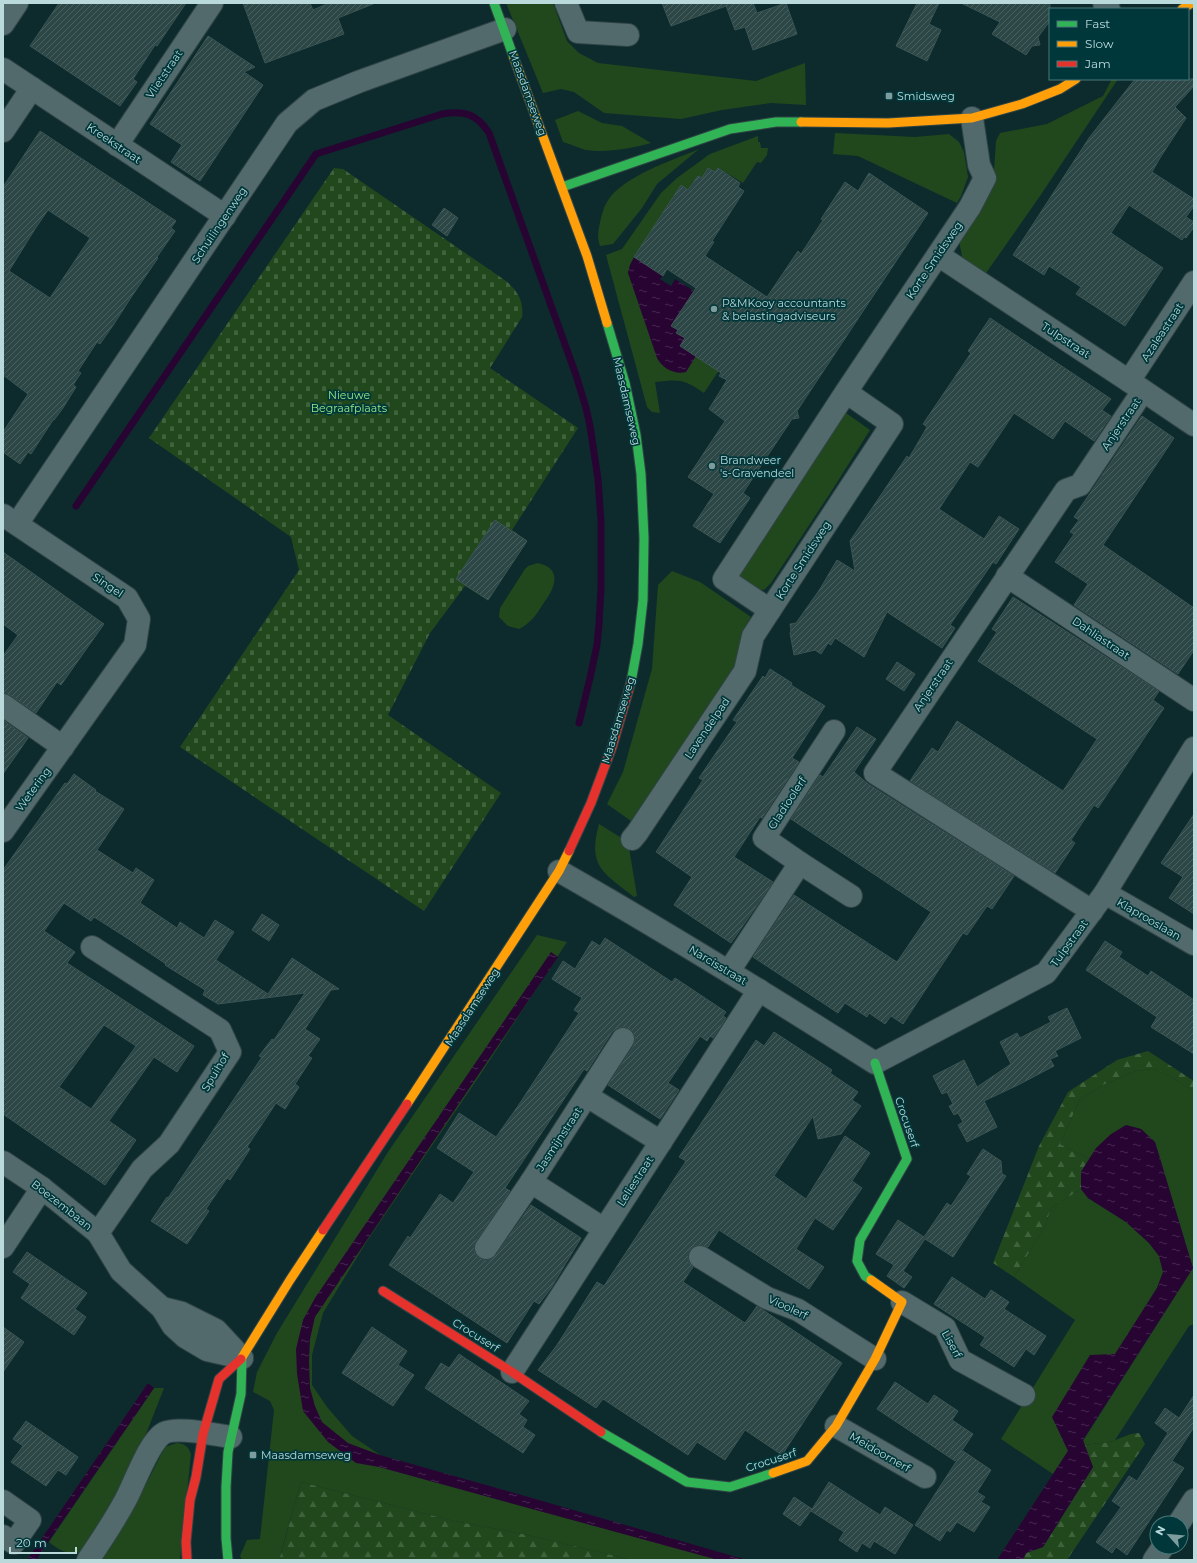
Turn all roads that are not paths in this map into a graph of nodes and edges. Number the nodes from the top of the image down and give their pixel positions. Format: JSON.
{"nodes":[{"id":1,"x":17,"y":3,"type":"edge"},
{"id":2,"x":212,"y":3,"type":"edge"},
{"id":3,"x":494,"y":3,"type":"edge"},
{"id":4,"x":566,"y":3,"type":"edge"},
{"id":5,"x":3,"y":24,"type":"edge"},
{"id":6,"x":505,"y":29,"type":"junction"},
{"id":7,"x":628,"y":35,"type":"dead end"},
{"id":8,"x":3,"y":69,"type":"edge"},
{"id":9,"x":1074,"y":80,"type":"edge"},
{"id":10,"x":32,"y":88,"type":"junction"},
{"id":11,"x":972,"y":118,"type":"junction"},
{"id":12,"x":3,"y":131,"type":"edge"},
{"id":13,"x":117,"y":145,"type":"junction"},
{"id":14,"x":562,"y":187,"type":"junction"},
{"id":15,"x":225,"y":216,"type":"junction"},
{"id":16,"x":938,"y":255,"type":"junction"},
{"id":17,"x":1194,"y":282,"type":"edge"},
{"id":18,"x":1136,"y":386,"type":"junction"},
{"id":19,"x":846,"y":392,"type":"junction"},
{"id":20,"x":1194,"y":425,"type":"edge"},
{"id":21,"x":10,"y":519,"type":"edge"},
{"id":22,"x":1007,"y":576,"type":"junction"},
{"id":23,"x":770,"y":610,"type":"junction"},
{"id":24,"x":1194,"y":700,"type":"edge"},
{"id":25,"x":3,"y":705,"type":"edge"},
{"id":26,"x":834,"y":731,"type":"dead end"},
{"id":27,"x":63,"y":747,"type":"junction"},
{"id":28,"x":1194,"y":748,"type":"edge"},
{"id":29,"x":3,"y":831,"type":"edge"},
{"id":30,"x":632,"y":839,"type":"dead end"},
{"id":31,"x":800,"y":864,"type":"junction"},
{"id":32,"x":559,"y":871,"type":"junction"},
{"id":33,"x":1105,"y":893,"type":"junction"},
{"id":34,"x":851,"y":896,"type":"dead end"},
{"id":35,"x":1092,"y":912,"type":"junction"},
{"id":36,"x":1194,"y":944,"type":"edge"},
{"id":37,"x":92,"y":947,"type":"dead end"},
{"id":38,"x":729,"y":972,"type":"junction"},
{"id":39,"x":759,"y":990,"type":"junction"},
{"id":40,"x":623,"y":1039,"type":"dead end"},
{"id":41,"x":875,"y":1063,"type":"junction"},
{"id":42,"x":587,"y":1096,"type":"junction"},
{"id":43,"x":661,"y":1142,"type":"junction"},
{"id":44,"x":3,"y":1162,"type":"edge"},
{"id":45,"x":531,"y":1182,"type":"junction"},
{"id":46,"x":42,"y":1188,"type":"junction"},
{"id":47,"x":604,"y":1229,"type":"junction"},
{"id":48,"x":98,"y":1233,"type":"junction"},
{"id":49,"x":3,"y":1247,"type":"edge"},
{"id":50,"x":486,"y":1248,"type":"dead end"},
{"id":51,"x":700,"y":1257,"type":"dead end"},
{"id":52,"x":383,"y":1291,"type":"dead end"},
{"id":53,"x":902,"y":1302,"type":"junction"},
{"id":54,"x":242,"y":1358,"type":"junction"},
{"id":55,"x":875,"y":1359,"type":"junction"},
{"id":56,"x":512,"y":1372,"type":"junction"},
{"id":57,"x":1024,"y":1395,"type":"dead end"},
{"id":58,"x":836,"y":1426,"type":"junction"},
{"id":59,"x":203,"y":1434,"type":"junction"},
{"id":60,"x":230,"y":1438,"type":"junction"},
{"id":61,"x":924,"y":1477,"type":"dead end"},
{"id":62,"x":190,"y":1500,"type":"junction"},
{"id":63,"x":1194,"y":1500,"type":"edge"},
{"id":64,"x":3,"y":1502,"type":"edge"},
{"id":65,"x":1184,"y":1515,"type":"edge"},
{"id":66,"x":196,"y":1526,"type":"dead end"},
{"id":67,"x":3,"y":1536,"type":"edge"},
{"id":68,"x":88,"y":1560,"type":"edge"},
{"id":69,"x":187,"y":1560,"type":"edge"},
{"id":70,"x":228,"y":1560,"type":"edge"}],
"edges":[{"from":1,"to":5,"type":"street"},
{"from":2,"to":13,"type":"street","name":"Vlietstraat"},
{"from":3,"to":6,"type":"street","name":"Maasdamseweg"},
{"from":4,"to":7,"type":"street"},
{"from":6,"to":14,"type":"street","name":"Maasdamseweg"},
{"from":6,"to":15,"type":"street","name":"Schuilingenweg"},
{"from":8,"to":10,"type":"street","name":"Kreekstraat"},
{"from":9,"to":11,"type":"street"},
{"from":10,"to":12,"type":"street"},
{"from":10,"to":13,"type":"street","name":"Kreekstraat"},
{"from":11,"to":14,"type":"street"},
{"from":11,"to":16,"type":"street","name":"Korte Smidsweg"},
{"from":13,"to":15,"type":"street","name":"Kreekstraat"},
{"from":14,"to":32,"type":"street","name":"Maasdamseweg"},
{"from":15,"to":21,"type":"street","name":"Schuilingenweg"},
{"from":16,"to":18,"type":"street","name":"Tulpstraat"},
{"from":16,"to":19,"type":"street","name":"Korte Smidsweg"},
{"from":17,"to":18,"type":"street","name":"Azaleastraat"},
{"from":18,"to":20,"type":"street","name":"Tulpstraat"},
{"from":18,"to":22,"type":"street","name":"Anjerstraat"},
{"from":19,"to":23,"type":"street","name":"Korte Smidsweg"},
{"from":19,"to":23,"type":"street","name":"Korte Smidsweg"},
{"from":21,"to":27,"type":"street","name":"Singel"},
{"from":22,"to":24,"type":"street","name":"Dahliastraat"},
{"from":22,"to":35,"type":"street","name":"Anjerstraat"},
{"from":23,"to":30,"type":"street","name":"Lavendelpad"},
{"from":25,"to":27,"type":"street"},
{"from":26,"to":31,"type":"street","name":"Gladioolerf"},
{"from":27,"to":29,"type":"street","name":"Wetering"},
{"from":28,"to":33,"type":"street","name":"Tulpstraat"},
{"from":31,"to":34,"type":"street","name":"Gladioolerf"},
{"from":31,"to":38,"type":"street"},
{"from":32,"to":38,"type":"street","name":"Narcisstraat"},
{"from":32,"to":54,"type":"street","name":"Maasdamseweg"},
{"from":33,"to":35,"type":"street","name":"Tulpstraat"},
{"from":33,"to":36,"type":"street","name":"Klaprooslaan"},
{"from":35,"to":41,"type":"street","name":"Tulpstraat"},
{"from":37,"to":48,"type":"street","name":"Spuihof"},
{"from":38,"to":39,"type":"street","name":"Narcisstraat"},
{"from":39,"to":41,"type":"street","name":"Narcisstraat"},
{"from":39,"to":43,"type":"street","name":"Leliestraat"},
{"from":40,"to":42,"type":"street","name":"Jasmijnstraat"},
{"from":41,"to":53,"type":"street","name":"Crocuserf"},
{"from":42,"to":43,"type":"street","name":"Jasmijnstraat"},
{"from":42,"to":45,"type":"street","name":"Jasmijnstraat"},
{"from":43,"to":47,"type":"street","name":"Leliestraat"},
{"from":44,"to":46,"type":"street","name":"Boezembaan"},
{"from":45,"to":47,"type":"street","name":"Jasmijnstraat"},
{"from":45,"to":50,"type":"street","name":"Jasmijnstraat"},
{"from":46,"to":48,"type":"street","name":"Boezembaan"},
{"from":46,"to":49,"type":"street"},
{"from":47,"to":56,"type":"street","name":"Leliestraat"},
{"from":48,"to":54,"type":"street","name":"Boezembaan"},
{"from":51,"to":55,"type":"street","name":"Vioolerf"},
{"from":52,"to":56,"type":"street","name":"Crocuserf"},
{"from":53,"to":55,"type":"street","name":"Crocuserf"},
{"from":53,"to":57,"type":"street","name":"Liserf"},
{"from":54,"to":59,"type":"street","name":"Maasdamseweg"},
{"from":54,"to":60,"type":"street","name":"Maasdamseweg"},
{"from":55,"to":58,"type":"street","name":"Crocuserf"},
{"from":56,"to":58,"type":"street","name":"Crocuserf"},
{"from":58,"to":61,"type":"street","name":"Meidoornerf"},
{"from":59,"to":60,"type":"street"},
{"from":59,"to":62,"type":"street","name":"Maasdamseweg"},
{"from":59,"to":68,"type":"street"},
{"from":60,"to":70,"type":"street","name":"Maasdamseweg"},
{"from":62,"to":66,"type":"street","name":"Maasdamseweg"},
{"from":62,"to":69,"type":"street","name":"Maasdamseweg"},
{"from":63,"to":65,"type":"street"},
{"from":64,"to":67,"type":"street"}]}
